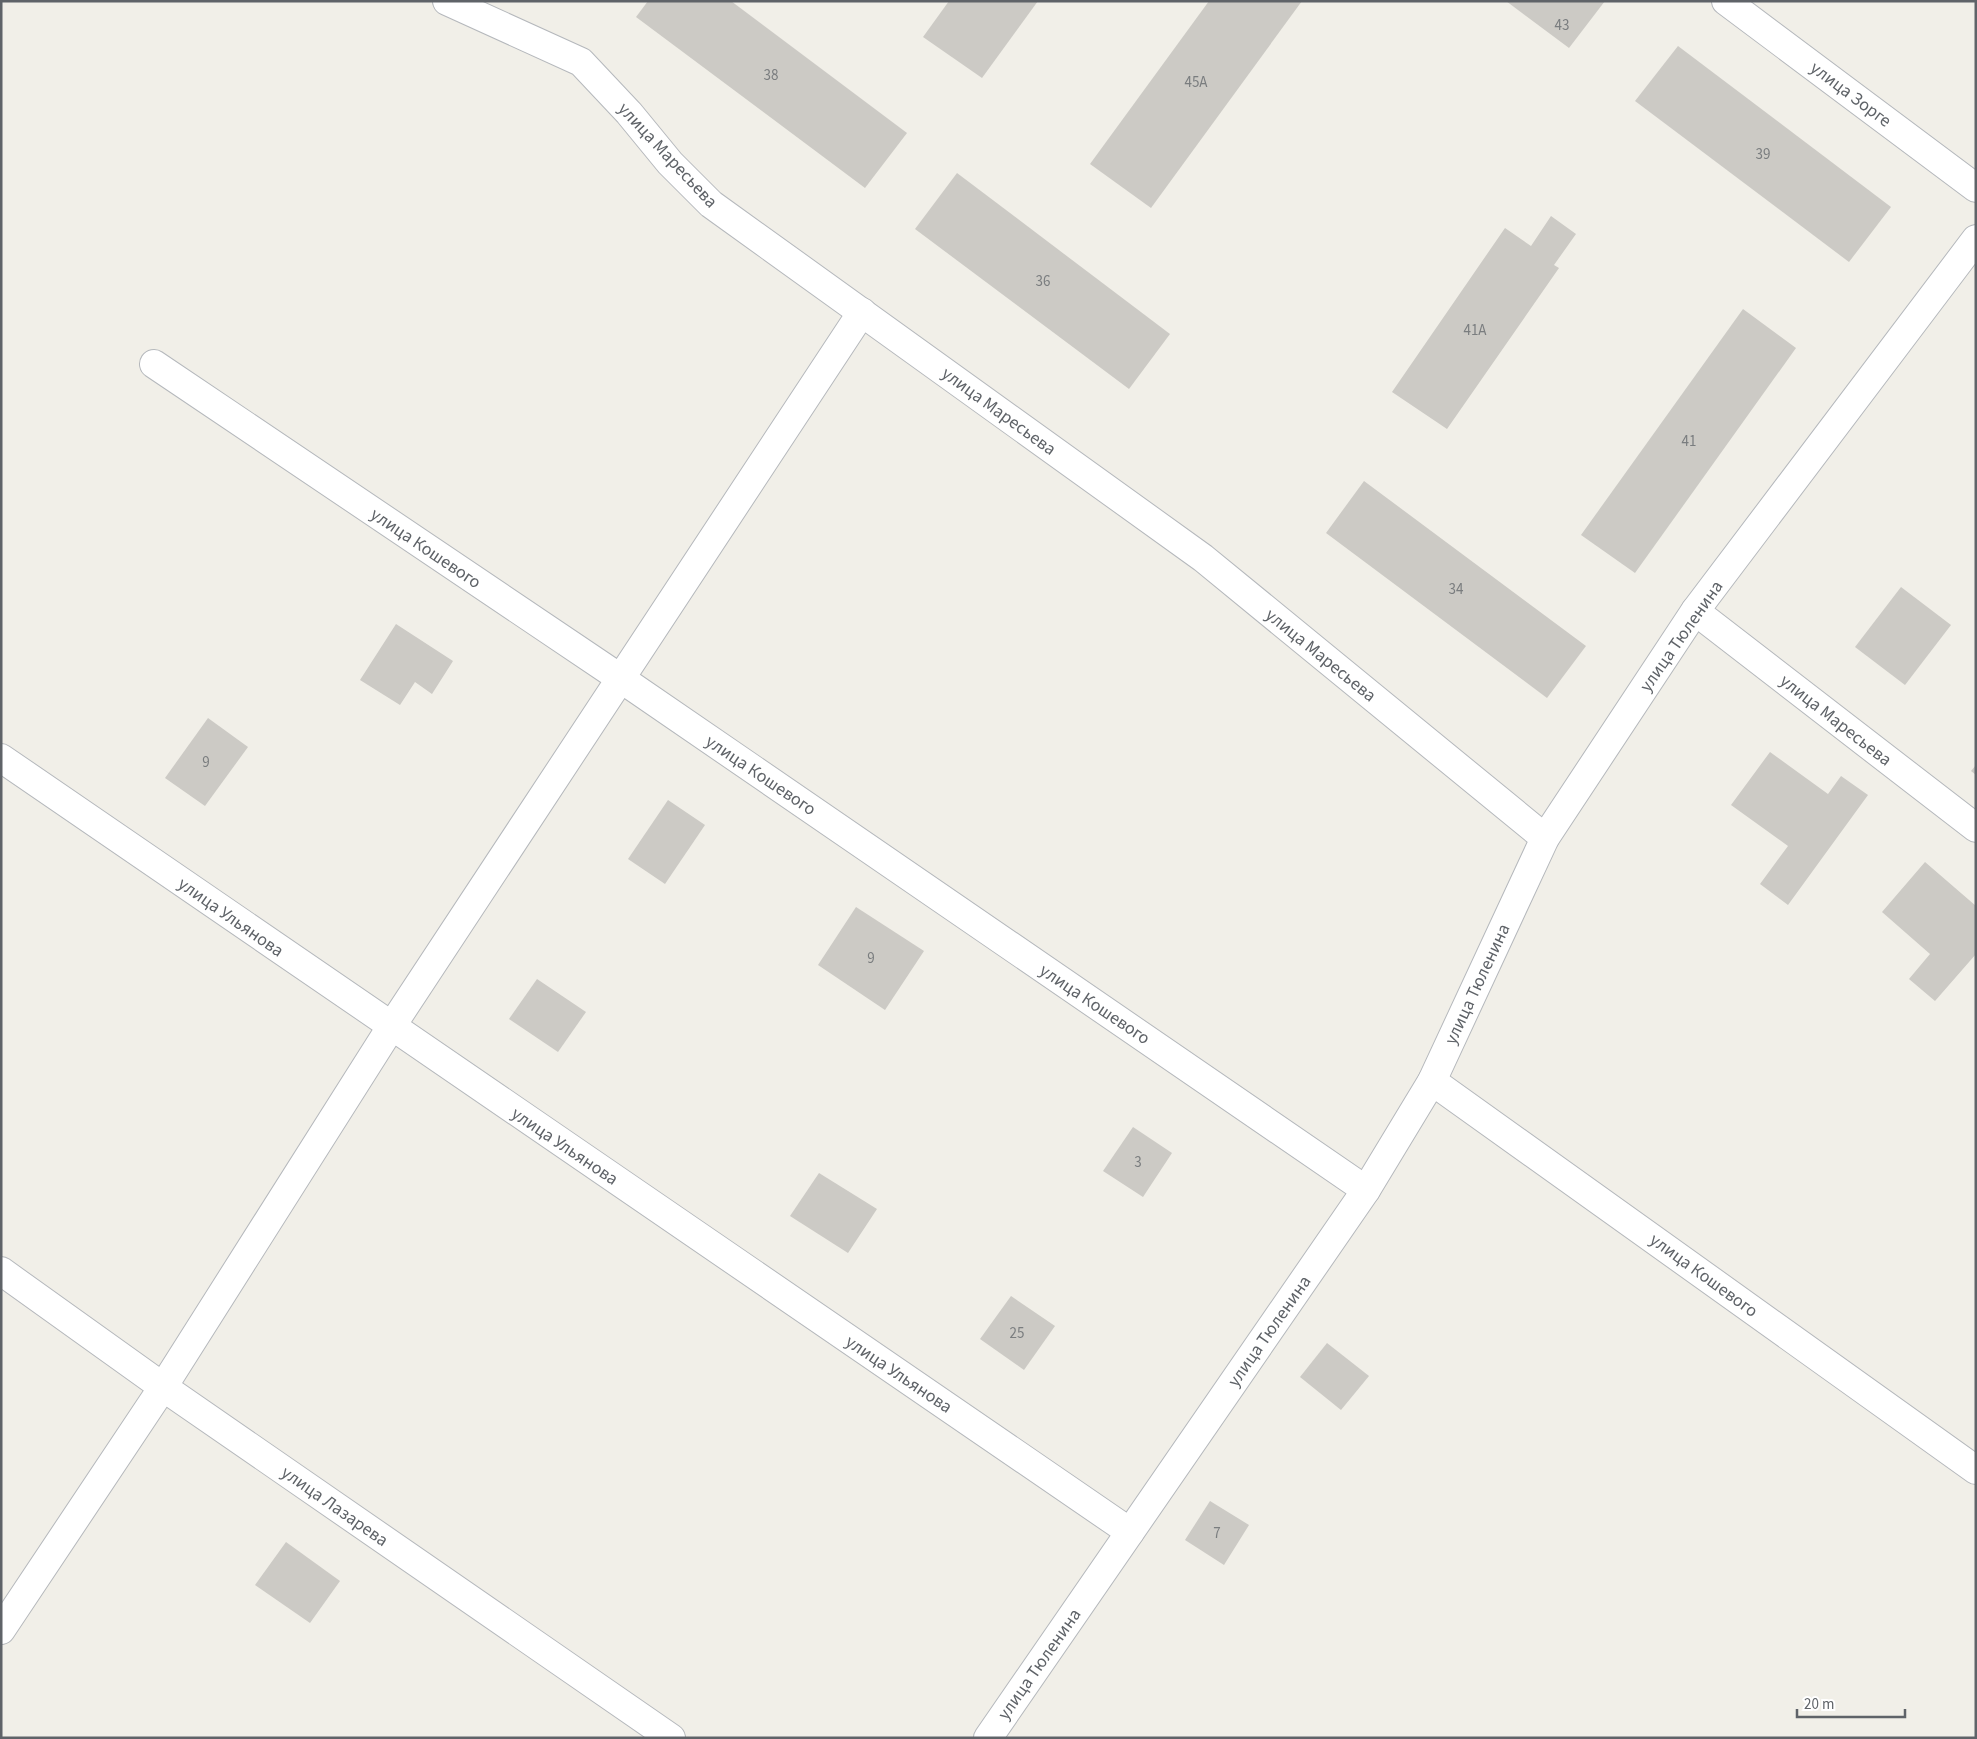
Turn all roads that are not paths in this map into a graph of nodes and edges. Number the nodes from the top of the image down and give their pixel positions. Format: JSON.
{"nodes":[{"id":1,"x":447,"y":1,"type":"edge"},
{"id":2,"x":1726,"y":1,"type":"edge"},
{"id":3,"x":1976,"y":188,"type":"edge"},
{"id":4,"x":1976,"y":239,"type":"edge"},
{"id":5,"x":862,"y":312,"type":"junction"},
{"id":6,"x":154,"y":364,"type":"dead end"},
{"id":7,"x":1695,"y":612,"type":"junction"},
{"id":8,"x":620,"y":678,"type":"junction"},
{"id":9,"x":1,"y":758,"type":"edge"},
{"id":10,"x":1976,"y":828,"type":"edge"},
{"id":11,"x":1545,"y":838,"type":"junction"},
{"id":12,"x":391,"y":1027,"type":"junction"},
{"id":13,"x":1432,"y":1081,"type":"junction"},
{"id":14,"x":1366,"y":1190,"type":"junction"},
{"id":15,"x":1,"y":1271,"type":"edge"},
{"id":16,"x":163,"y":1387,"type":"junction"},
{"id":17,"x":1976,"y":1470,"type":"edge"},
{"id":18,"x":1130,"y":1532,"type":"junction"},
{"id":19,"x":1,"y":1630,"type":"edge"},
{"id":20,"x":671,"y":1738,"type":"edge"},
{"id":21,"x":988,"y":1738,"type":"edge"}],
"edges":[{"from":1,"to":5,"type":"street","name":"улица Маресьева"},
{"from":2,"to":3,"type":"street","name":"улица Зорге"},
{"from":4,"to":7,"type":"street","name":"улица Тюленина"},
{"from":5,"to":8,"type":"street"},
{"from":5,"to":11,"type":"street","name":"улица Маресьева"},
{"from":6,"to":8,"type":"street","name":"улица Кошевого"},
{"from":7,"to":10,"type":"street","name":"улица Маресьева"},
{"from":7,"to":11,"type":"street","name":"улица Тюленина"},
{"from":8,"to":12,"type":"street"},
{"from":8,"to":14,"type":"street","name":"улица Кошевого"},
{"from":9,"to":12,"type":"street","name":"улица Ульянова"},
{"from":11,"to":13,"type":"street","name":"улица Тюленина"},
{"from":12,"to":16,"type":"street"},
{"from":12,"to":18,"type":"street","name":"улица Ульянова"},
{"from":13,"to":14,"type":"street","name":"улица Тюленина"},
{"from":13,"to":17,"type":"street","name":"улица Кошевого"},
{"from":14,"to":18,"type":"street","name":"улица Тюленина"},
{"from":15,"to":16,"type":"street","name":"улица Лазарева"},
{"from":16,"to":19,"type":"street"},
{"from":16,"to":20,"type":"street","name":"улица Лазарева"},
{"from":18,"to":21,"type":"street","name":"улица Тюленина"}]}
